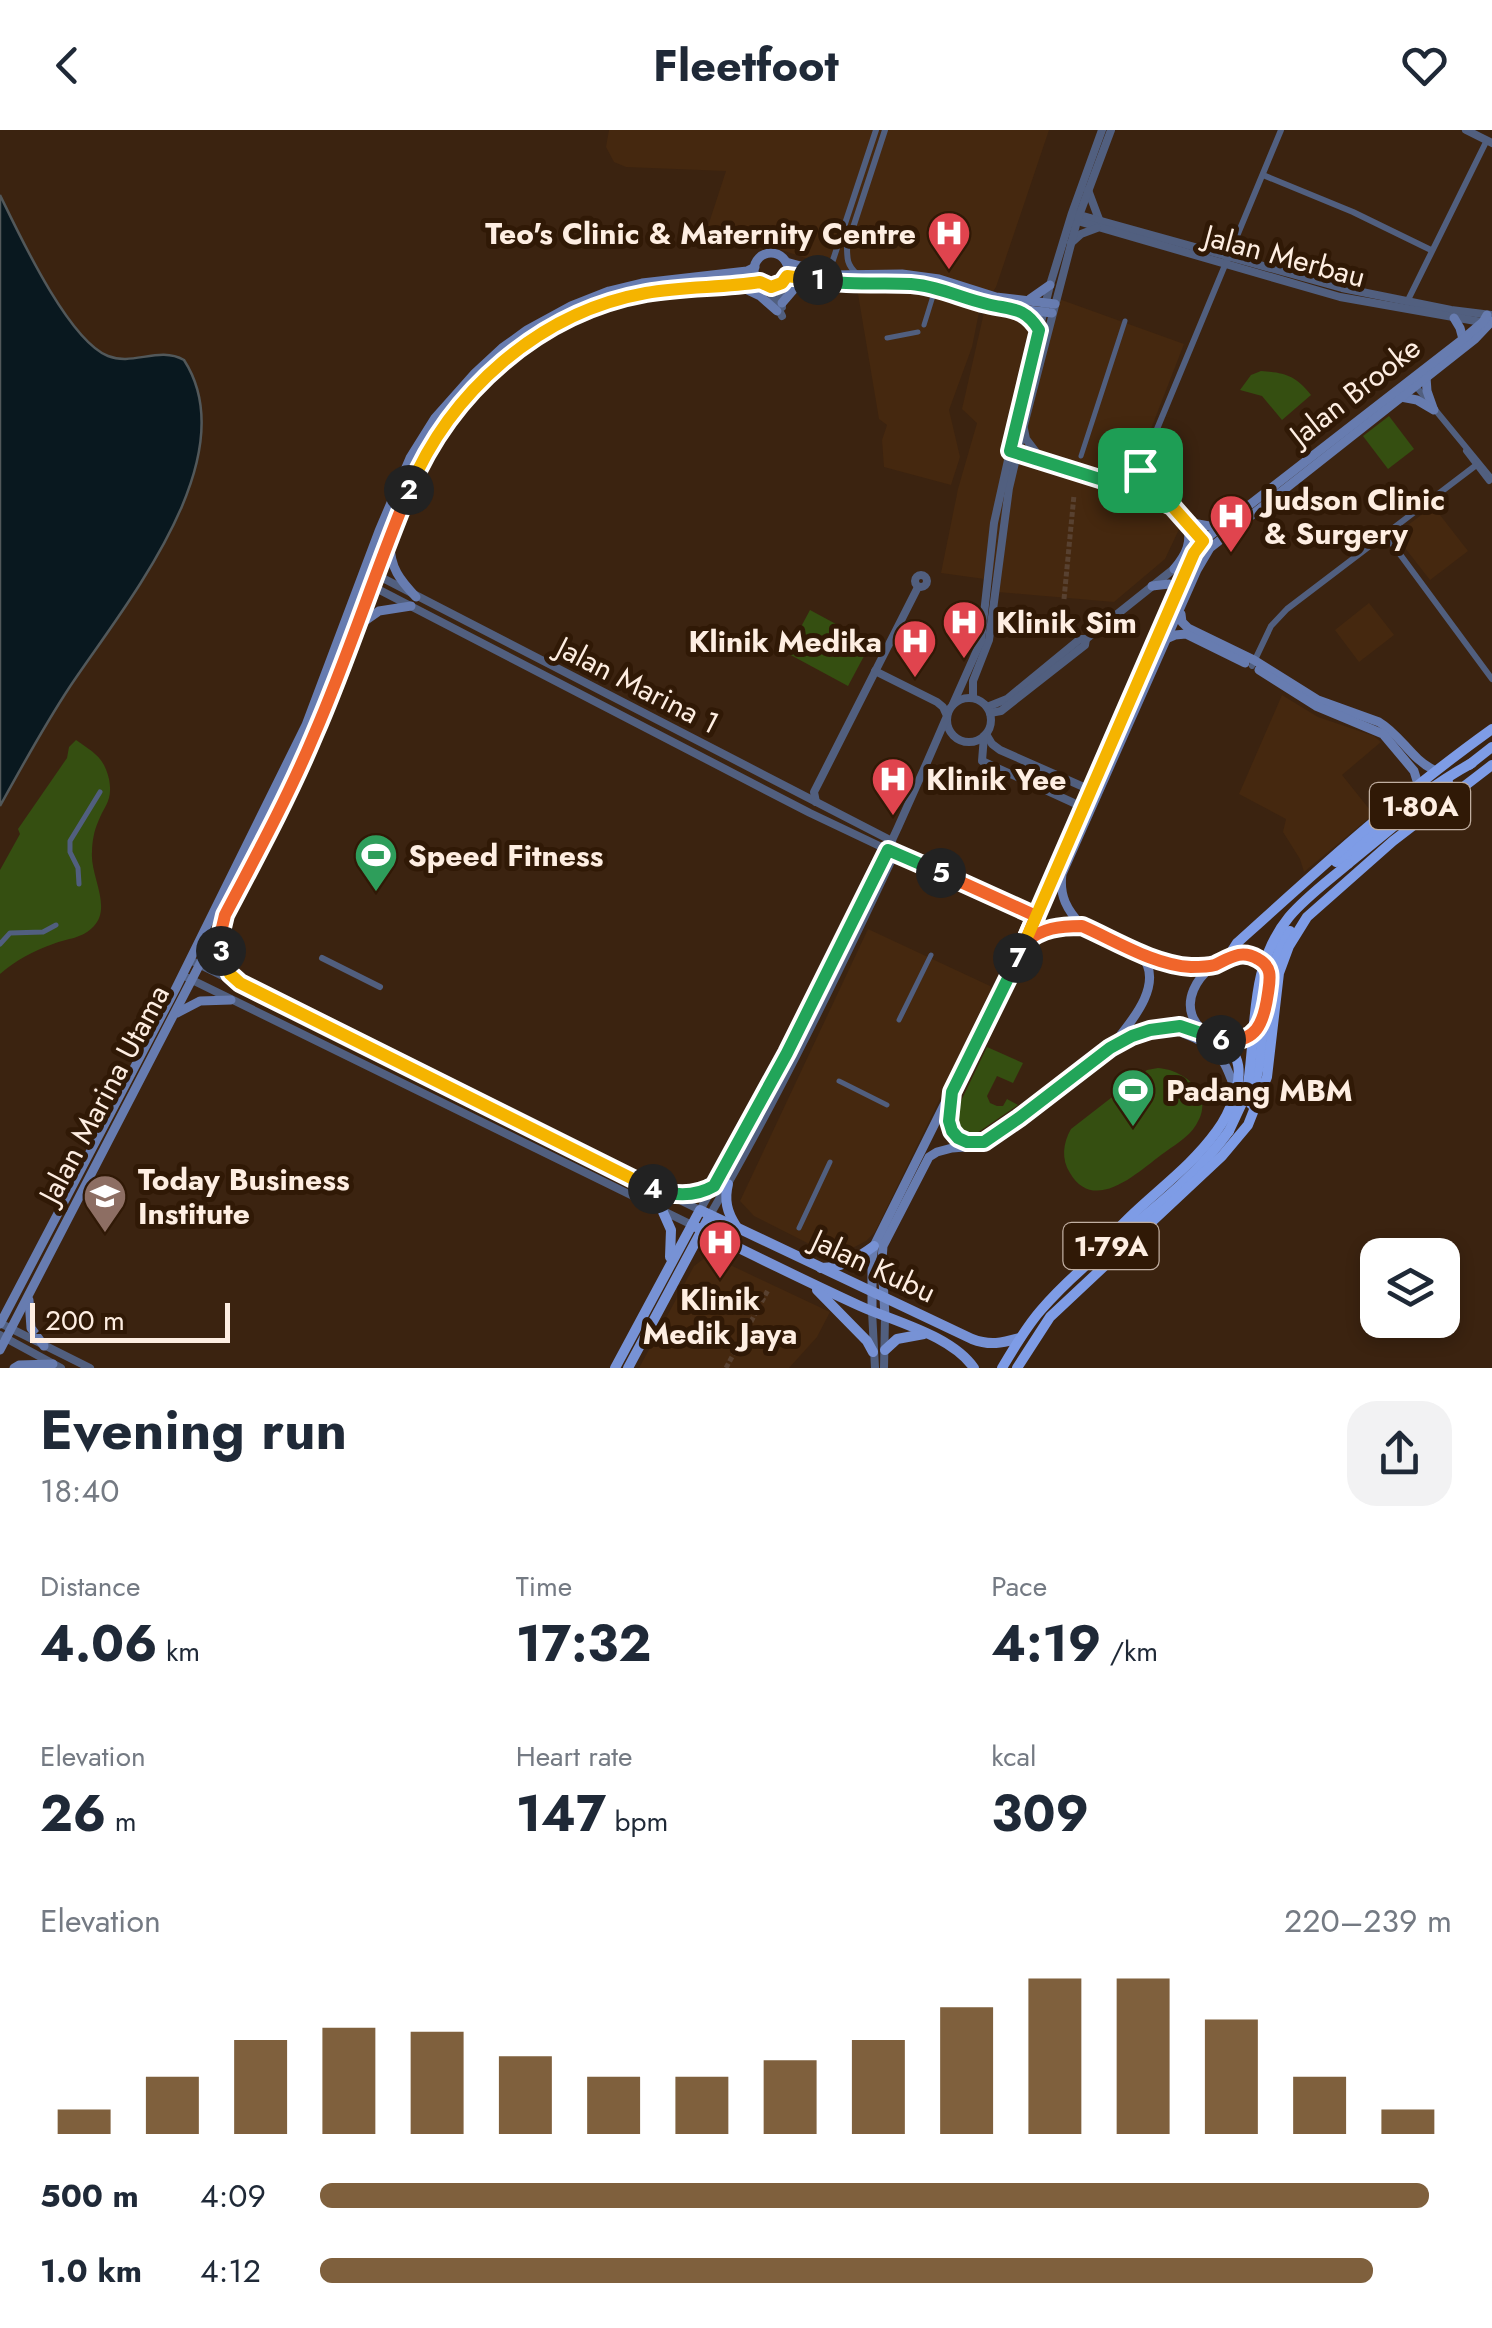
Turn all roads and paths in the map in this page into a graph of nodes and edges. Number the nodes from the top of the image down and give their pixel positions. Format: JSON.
{"nodes":[{"id":1,"x":876,"y":130,"type":"edge"},
{"id":2,"x":885,"y":130,"type":"edge"},
{"id":3,"x":1102,"y":130,"type":"edge"},
{"id":4,"x":1111,"y":130,"type":"edge"},
{"id":5,"x":1281,"y":130,"type":"edge"},
{"id":6,"x":1466,"y":130,"type":"edge"},
{"id":7,"x":1489,"y":141,"type":"edge"},
{"id":8,"x":1263,"y":175,"type":"junction"},
{"id":9,"x":1088,"y":190,"type":"junction"},
{"id":10,"x":1075,"y":217,"type":"junction"},
{"id":11,"x":1099,"y":225,"type":"junction"},
{"id":12,"x":1071,"y":243,"type":"junction"},
{"id":13,"x":1431,"y":250,"type":"junction"},
{"id":14,"x":786,"y":262,"type":"junction"},
{"id":15,"x":1228,"y":262,"type":"junction"},
{"id":16,"x":755,"y":267,"type":"junction"},
{"id":17,"x":821,"y":272,"type":"junction"},
{"id":18,"x":857,"y":274,"type":"junction"},
{"id":19,"x":787,"y":276,"type":"junction"},
{"id":20,"x":835,"y":283,"type":"junction"},
{"id":21,"x":763,"y":284,"type":"junction"},
{"id":22,"x":778,"y":285,"type":"junction"},
{"id":23,"x":1050,"y":285,"type":"junction"},
{"id":24,"x":739,"y":286,"type":"junction"},
{"id":25,"x":933,"y":296,"type":"dead end"},
{"id":26,"x":1407,"y":302,"type":"junction"},
{"id":27,"x":1022,"y":305,"type":"junction"},
{"id":28,"x":779,"y":307,"type":"junction"},
{"id":29,"x":1049,"y":308,"type":"junction"},
{"id":30,"x":1454,"y":318,"type":"junction"},
{"id":31,"x":1489,"y":320,"type":"edge"},
{"id":32,"x":1126,"y":322,"type":"dead end"},
{"id":33,"x":924,"y":325,"type":"dead end"},
{"id":34,"x":1039,"y":330,"type":"junction"},
{"id":35,"x":918,"y":332,"type":"dead end"},
{"id":36,"x":1492,"y":335,"type":"edge"},
{"id":37,"x":887,"y":338,"type":"dead end"},
{"id":38,"x":1462,"y":339,"type":"junction"},
{"id":39,"x":1474,"y":339,"type":"junction"},
{"id":40,"x":1426,"y":377,"type":"junction"},
{"id":41,"x":1413,"y":382,"type":"junction"},
{"id":42,"x":1401,"y":397,"type":"junction"},
{"id":43,"x":1434,"y":410,"type":"junction"},
{"id":44,"x":1024,"y":425,"type":"junction"},
{"id":45,"x":1460,"y":442,"type":"junction"},
{"id":46,"x":1013,"y":452,"type":"junction"},
{"id":47,"x":1470,"y":452,"type":"junction"},
{"id":48,"x":1081,"y":456,"type":"dead end"},
{"id":49,"x":1043,"y":461,"type":"junction"},
{"id":50,"x":1475,"y":466,"type":"junction"},
{"id":51,"x":1140,"y":470,"type":"junction"},
{"id":52,"x":1011,"y":476,"type":"junction"},
{"id":53,"x":1490,"y":478,"type":"edge"},
{"id":54,"x":1122,"y":486,"type":"junction"},
{"id":55,"x":1143,"y":493,"type":"junction"},
{"id":56,"x":1187,"y":522,"type":"junction"},
{"id":57,"x":1220,"y":528,"type":"junction"},
{"id":58,"x":1385,"y":534,"type":"junction"},
{"id":59,"x":390,"y":535,"type":"junction"},
{"id":60,"x":1207,"y":544,"type":"junction"},
{"id":61,"x":1194,"y":553,"type":"junction"},
{"id":62,"x":1174,"y":569,"type":"junction"},
{"id":63,"x":362,"y":575,"type":"junction"},
{"id":64,"x":373,"y":579,"type":"junction"},
{"id":65,"x":1152,"y":586,"type":"junction"},
{"id":66,"x":918,"y":587,"type":"dead end"},
{"id":67,"x":1178,"y":592,"type":"junction"},
{"id":68,"x":414,"y":601,"type":"junction"},
{"id":69,"x":1180,"y":611,"type":"junction"},
{"id":70,"x":354,"y":631,"type":"junction"},
{"id":71,"x":1167,"y":639,"type":"junction"},
{"id":72,"x":1253,"y":663,"type":"junction"},
{"id":73,"x":875,"y":671,"type":"junction"},
{"id":74,"x":1492,"y":679,"type":"edge"},
{"id":75,"x":973,"y":698,"type":"junction"},
{"id":76,"x":953,"y":704,"type":"junction"},
{"id":77,"x":989,"y":710,"type":"junction"},
{"id":78,"x":946,"y":716,"type":"junction"},
{"id":79,"x":1369,"y":722,"type":"junction"},
{"id":80,"x":1492,"y":729,"type":"edge"},
{"id":81,"x":985,"y":735,"type":"junction"},
{"id":82,"x":1492,"y":747,"type":"edge"},
{"id":83,"x":1472,"y":763,"type":"junction"},
{"id":84,"x":1492,"y":765,"type":"edge"},
{"id":85,"x":1434,"y":770,"type":"junction"},
{"id":86,"x":1418,"y":784,"type":"junction"},
{"id":87,"x":100,"y":792,"type":"dead end"},
{"id":88,"x":1095,"y":792,"type":"junction"},
{"id":89,"x":816,"y":803,"type":"junction"},
{"id":90,"x":1088,"y":809,"type":"junction"},
{"id":91,"x":891,"y":848,"type":"junction"},
{"id":92,"x":1353,"y":868,"type":"junction"},
{"id":93,"x":1306,"y":882,"type":"junction"},
{"id":94,"x":79,"y":884,"type":"dead end"},
{"id":95,"x":225,"y":915,"type":"junction"},
{"id":96,"x":1036,"y":916,"type":"junction"},
{"id":97,"x":56,"y":925,"type":"dead end"},
{"id":98,"x":1082,"y":926,"type":"junction"},
{"id":99,"x":1025,"y":942,"type":"junction"},
{"id":100,"x":0,"y":944,"type":"edge"},
{"id":101,"x":1136,"y":950,"type":"junction"},
{"id":102,"x":931,"y":955,"type":"dead end"},
{"id":103,"x":1228,"y":957,"type":"junction"},
{"id":104,"x":322,"y":958,"type":"dead end"},
{"id":105,"x":196,"y":962,"type":"junction"},
{"id":106,"x":1212,"y":966,"type":"junction"},
{"id":107,"x":1271,"y":974,"type":"junction"},
{"id":108,"x":187,"y":978,"type":"junction"},
{"id":109,"x":240,"y":983,"type":"junction"},
{"id":110,"x":380,"y":987,"type":"dead end"},
{"id":111,"x":231,"y":1000,"type":"junction"},
{"id":112,"x":175,"y":1014,"type":"junction"},
{"id":113,"x":1264,"y":1018,"type":"junction"},
{"id":114,"x":899,"y":1020,"type":"dead end"},
{"id":115,"x":1158,"y":1028,"type":"junction"},
{"id":116,"x":1216,"y":1038,"type":"junction"},
{"id":117,"x":1110,"y":1048,"type":"junction"},
{"id":118,"x":839,"y":1081,"type":"dead end"},
{"id":119,"x":1235,"y":1090,"type":"junction"},
{"id":120,"x":952,"y":1092,"type":"junction"},
{"id":121,"x":886,"y":1105,"type":"dead end"},
{"id":122,"x":1232,"y":1134,"type":"junction"},
{"id":123,"x":984,"y":1142,"type":"junction"},
{"id":124,"x":830,"y":1162,"type":"dead end"},
{"id":125,"x":728,"y":1184,"type":"junction"},
{"id":126,"x":714,"y":1186,"type":"junction"},
{"id":127,"x":658,"y":1191,"type":"junction"},
{"id":128,"x":664,"y":1212,"type":"junction"},
{"id":129,"x":705,"y":1213,"type":"junction"},
{"id":130,"x":697,"y":1228,"type":"junction"},
{"id":131,"x":799,"y":1228,"type":"dead end"},
{"id":132,"x":737,"y":1229,"type":"junction"},
{"id":133,"x":731,"y":1244,"type":"junction"},
{"id":134,"x":874,"y":1246,"type":"junction"},
{"id":135,"x":689,"y":1254,"type":"junction"},
{"id":136,"x":1092,"y":1262,"type":"junction"},
{"id":137,"x":668,"y":1268,"type":"junction"},
{"id":138,"x":820,"y":1268,"type":"junction"},
{"id":139,"x":809,"y":1282,"type":"junction"},
{"id":140,"x":30,"y":1292,"type":"junction"},
{"id":141,"x":871,"y":1292,"type":"junction"},
{"id":142,"x":884,"y":1297,"type":"junction"},
{"id":143,"x":872,"y":1311,"type":"junction"},
{"id":144,"x":885,"y":1317,"type":"junction"},
{"id":145,"x":0,"y":1324,"type":"edge"},
{"id":146,"x":5,"y":1334,"type":"edge"},
{"id":147,"x":925,"y":1334,"type":"junction"},
{"id":148,"x":1020,"y":1338,"type":"junction"},
{"id":149,"x":44,"y":1346,"type":"junction"},
{"id":150,"x":0,"y":1350,"type":"edge"},
{"id":151,"x":879,"y":1351,"type":"junction"},
{"id":152,"x":57,"y":1366,"type":"edge"},
{"id":153,"x":14,"y":1368,"type":"edge"},
{"id":154,"x":90,"y":1368,"type":"edge"},
{"id":155,"x":615,"y":1368,"type":"edge"},
{"id":156,"x":628,"y":1368,"type":"edge"},
{"id":157,"x":875,"y":1368,"type":"edge"},
{"id":158,"x":884,"y":1368,"type":"edge"},
{"id":159,"x":974,"y":1368,"type":"edge"},
{"id":160,"x":1002,"y":1368,"type":"edge"},
{"id":161,"x":1018,"y":1368,"type":"edge"}],
"edges":[{"from":1,"to":17,"type":"street"},
{"from":2,"to":18,"type":"street"},
{"from":3,"to":10,"type":"street"},
{"from":4,"to":9,"type":"street"},
{"from":5,"to":8,"type":"street"},
{"from":6,"to":7,"type":"street"},
{"from":7,"to":13,"type":"street"},
{"from":8,"to":13,"type":"street"},
{"from":8,"to":15,"type":"street"},
{"from":9,"to":10,"type":"street"},
{"from":9,"to":11,"type":"street"},
{"from":10,"to":11,"type":"street","name":"Jalan Merbau"},
{"from":10,"to":12,"type":"street"},
{"from":10,"to":23,"type":"street"},
{"from":11,"to":12,"type":"street"},
{"from":11,"to":15,"type":"street","name":"Jalan Merbau"},
{"from":12,"to":29,"type":"street"},
{"from":13,"to":26,"type":"street"},
{"from":14,"to":16,"type":"main road"},
{"from":14,"to":17,"type":"main road"},
{"from":14,"to":19,"type":"main road"},
{"from":15,"to":26,"type":"street","name":"Jalan Merbau"},
{"from":15,"to":30,"type":"street","name":"Jalan Merbau"},
{"from":15,"to":51,"type":"street"},
{"from":16,"to":21,"type":"main road"},
{"from":16,"to":63,"type":"main road","name":"Jalan Marina Utama"},
{"from":17,"to":18,"type":"main road"},
{"from":18,"to":27,"type":"main road"},
{"from":19,"to":20,"type":"main road"},
{"from":19,"to":22,"type":"main road"},
{"from":20,"to":27,"type":"main road"},
{"from":20,"to":28,"type":"main road"},
{"from":21,"to":22,"type":"main road"},
{"from":21,"to":24,"type":"main road","name":"Jalan Marina Utama"},
{"from":21,"to":28,"type":"street"},
{"from":22,"to":28,"type":"street"},
{"from":23,"to":27,"type":"main road"},
{"from":23,"to":29,"type":"street"},
{"from":24,"to":28,"type":"main road"},
{"from":24,"to":59,"type":"main road","name":"Jalan Marina Utama"},
{"from":25,"to":33,"type":"street"},
{"from":26,"to":31,"type":"street","name":"Jalan Merbau"},
{"from":27,"to":29,"type":"main road"},
{"from":27,"to":34,"type":"main road"},
{"from":29,"to":34,"type":"street"},
{"from":29,"to":44,"type":"street"},
{"from":30,"to":31,"type":"street","name":"Jalan Merbau"},
{"from":30,"to":38,"type":"main road"},
{"from":31,"to":38,"type":"main road","name":"Jalan Brooke"},
{"from":31,"to":39,"type":"main road","name":"Jalan Brooke"},
{"from":32,"to":48,"type":"street"},
{"from":34,"to":46,"type":"street"},
{"from":35,"to":37,"type":"street"},
{"from":36,"to":39,"type":"main road"},
{"from":38,"to":41,"type":"main road","name":"Jalan Brooke"},
{"from":39,"to":40,"type":"main road","name":"Jalan Brooke"},
{"from":40,"to":41,"type":"main road","name":"Jalan Brooke"},
{"from":40,"to":43,"type":"main road"},
{"from":41,"to":42,"type":"main road","name":"Jalan Brooke"},
{"from":41,"to":43,"type":"street"},
{"from":41,"to":57,"type":"main road","name":"Jalan Brooke"},
{"from":42,"to":43,"type":"main road"},
{"from":42,"to":60,"type":"main road","name":"Jalan Brooke"},
{"from":43,"to":45,"type":"street"},
{"from":44,"to":46,"type":"street"},
{"from":44,"to":49,"type":"street"},
{"from":45,"to":47,"type":"street"},
{"from":45,"to":50,"type":"street"},
{"from":46,"to":49,"type":"street"},
{"from":46,"to":52,"type":"street"},
{"from":46,"to":76,"type":"street"},
{"from":47,"to":50,"type":"street"},
{"from":47,"to":53,"type":"street"},
{"from":49,"to":52,"type":"street"},
{"from":49,"to":54,"type":"street"},
{"from":50,"to":53,"type":"street"},
{"from":50,"to":53,"type":"street"},
{"from":50,"to":58,"type":"street"},
{"from":51,"to":54,"type":"street"},
{"from":51,"to":55,"type":"street"},
{"from":52,"to":75,"type":"street"},
{"from":54,"to":55,"type":"street"},
{"from":55,"to":56,"type":"street"},
{"from":56,"to":57,"type":"main road"},
{"from":56,"to":60,"type":"street"},
{"from":56,"to":62,"type":"main road"},
{"from":57,"to":60,"type":"main road","name":"Jalan Brooke"},
{"from":58,"to":72,"type":"street"},
{"from":58,"to":74,"type":"street"},
{"from":59,"to":64,"type":"main road","name":"Jalan Marina Utama"},
{"from":59,"to":68,"type":"main road"},
{"from":60,"to":61,"type":"main road"},
{"from":60,"to":69,"type":"main road"},
{"from":61,"to":62,"type":"street"},
{"from":61,"to":67,"type":"main road"},
{"from":62,"to":65,"type":"street"},
{"from":63,"to":64,"type":"street","name":"Jalan Marina 1"},
{"from":63,"to":105,"type":"main road","name":"Jalan Marina Utama"},
{"from":64,"to":68,"type":"street","name":"Jalan Marina 1"},
{"from":64,"to":70,"type":"main road","name":"Jalan Marina Utama"},
{"from":65,"to":67,"type":"main road"},
{"from":65,"to":77,"type":"street"},
{"from":66,"to":73,"type":"street"},
{"from":67,"to":88,"type":"main road"},
{"from":68,"to":70,"type":"main road"},
{"from":68,"to":89,"type":"street","name":"Jalan Marina 1"},
{"from":68,"to":91,"type":"street","name":"Jalan Marina 1"},
{"from":69,"to":71,"type":"main road"},
{"from":69,"to":72,"type":"main road"},
{"from":70,"to":95,"type":"main road","name":"Jalan Marina Utama"},
{"from":71,"to":72,"type":"main road"},
{"from":71,"to":88,"type":"main road"},
{"from":72,"to":79,"type":"main road"},
{"from":73,"to":78,"type":"street"},
{"from":73,"to":89,"type":"street"},
{"from":75,"to":76,"type":"street"},
{"from":75,"to":77,"type":"street"},
{"from":76,"to":78,"type":"street"},
{"from":77,"to":81,"type":"street"},
{"from":78,"to":81,"type":"street"},
{"from":78,"to":91,"type":"street"},
{"from":79,"to":85,"type":"main road"},
{"from":79,"to":86,"type":"main road"},
{"from":80,"to":85,"type":"highway"},
{"from":81,"to":88,"type":"street"},
{"from":81,"to":90,"type":"street"},
{"from":82,"to":83,"type":"highway","number":"1-80A"},
{"from":83,"to":92,"type":"highway","number":"1-80A"},
{"from":83,"to":93,"type":"highway"},
{"from":84,"to":92,"type":"highway"},
{"from":85,"to":86,"type":"highway"},
{"from":86,"to":93,"type":"highway"},
{"from":87,"to":94,"type":"street"},
{"from":88,"to":90,"type":"main road"},
{"from":89,"to":91,"type":"street","name":"Jalan Marina 1"},
{"from":90,"to":96,"type":"main road"},
{"from":90,"to":98,"type":"main road"},
{"from":91,"to":96,"type":"street"},
{"from":91,"to":125,"type":"street"},
{"from":91,"to":126,"type":"street"},
{"from":92,"to":107,"type":"highway"},
{"from":92,"to":122,"type":"highway"},
{"from":92,"to":122,"type":"highway","number":"1-80A","bridge":true},
{"from":93,"to":103,"type":"highway"},
{"from":95,"to":105,"type":"main road","name":"Jalan Marina Utama"},
{"from":95,"to":109,"type":"main road"},
{"from":96,"to":99,"type":"main road"},
{"from":97,"to":100,"type":"street"},
{"from":98,"to":99,"type":"main road"},
{"from":98,"to":101,"type":"main road"},
{"from":99,"to":120,"type":"main road"},
{"from":101,"to":106,"type":"main road"},
{"from":101,"to":117,"type":"main road"},
{"from":102,"to":114,"type":"street"},
{"from":103,"to":106,"type":"main road"},
{"from":103,"to":107,"type":"main road"},
{"from":104,"to":110,"type":"street"},
{"from":105,"to":108,"type":"main road","name":"Jalan Marina Utama"},
{"from":105,"to":109,"type":"street"},
{"from":106,"to":116,"type":"main road"},
{"from":107,"to":113,"type":"main road"},
{"from":108,"to":111,"type":"street"},
{"from":108,"to":112,"type":"main road","name":"Jalan Marina Utama"},
{"from":108,"to":145,"type":"main road","name":"Jalan Marina Utama"},
{"from":109,"to":127,"type":"street"},
{"from":111,"to":112,"type":"main road"},
{"from":111,"to":128,"type":"street"},
{"from":112,"to":140,"type":"main road","name":"Jalan Marina Utama"},
{"from":113,"to":116,"type":"main road"},
{"from":113,"to":122,"type":"highway"},
{"from":115,"to":116,"type":"main road"},
{"from":115,"to":117,"type":"main road"},
{"from":115,"to":119,"type":"main road"},
{"from":116,"to":119,"type":"highway"},
{"from":117,"to":123,"type":"main road"},
{"from":118,"to":121,"type":"street"},
{"from":119,"to":136,"type":"highway"},
{"from":120,"to":123,"type":"main road"},
{"from":120,"to":134,"type":"main road"},
{"from":122,"to":136,"type":"highway","number":"1-79A"},
{"from":122,"to":161,"type":"highway"},
{"from":123,"to":142,"type":"main road"},
{"from":124,"to":131,"type":"street"},
{"from":125,"to":129,"type":"street"},
{"from":125,"to":132,"type":"main road"},
{"from":126,"to":127,"type":"street"},
{"from":126,"to":129,"type":"street"},
{"from":127,"to":129,"type":"street"},
{"from":128,"to":130,"type":"street"},
{"from":128,"to":137,"type":"main road"},
{"from":129,"to":130,"type":"main road"},
{"from":129,"to":132,"type":"main road","name":"Jalan Kubu"},
{"from":130,"to":133,"type":"main road","name":"Jalan Kubu"},
{"from":130,"to":135,"type":"main road"},
{"from":130,"to":137,"type":"main road"},
{"from":132,"to":138,"type":"main road","name":"Jalan Kubu"},
{"from":133,"to":135,"type":"main road"},
{"from":133,"to":139,"type":"main road","name":"Jalan Kubu"},
{"from":134,"to":138,"type":"main road"},
{"from":134,"to":141,"type":"main road"},
{"from":135,"to":156,"type":"main road"},
{"from":136,"to":148,"type":"highway","number":"1-79A"},
{"from":137,"to":155,"type":"main road"},
{"from":138,"to":141,"type":"main road","name":"Jalan Kubu"},
{"from":139,"to":143,"type":"main road","name":"Jalan Kubu"},
{"from":139,"to":151,"type":"main road"},
{"from":140,"to":146,"type":"main road","name":"Jalan Marina Utama"},
{"from":140,"to":149,"type":"main road"},
{"from":141,"to":142,"type":"main road","name":"Jalan Kubu"},
{"from":141,"to":143,"type":"main road"},
{"from":142,"to":144,"type":"main road"},
{"from":142,"to":148,"type":"main road","name":"Jalan Kubu"},
{"from":143,"to":144,"type":"main road","name":"Jalan Kubu"},
{"from":143,"to":151,"type":"street"},
{"from":144,"to":147,"type":"main road","name":"Jalan Kubu"},
{"from":144,"to":151,"type":"street"},
{"from":145,"to":146,"type":"street"},
{"from":146,"to":149,"type":"street"},
{"from":146,"to":150,"type":"main road","name":"Jalan Marina Utama"},
{"from":146,"to":152,"type":"street"},
{"from":147,"to":151,"type":"main road"},
{"from":147,"to":159,"type":"main road","name":"Jalan Kubu"},
{"from":148,"to":160,"type":"highway","number":"1-79A"},
{"from":149,"to":154,"type":"street"},
{"from":151,"to":157,"type":"street"},
{"from":151,"to":158,"type":"street"},
{"from":152,"to":153,"type":"main road"}]}
